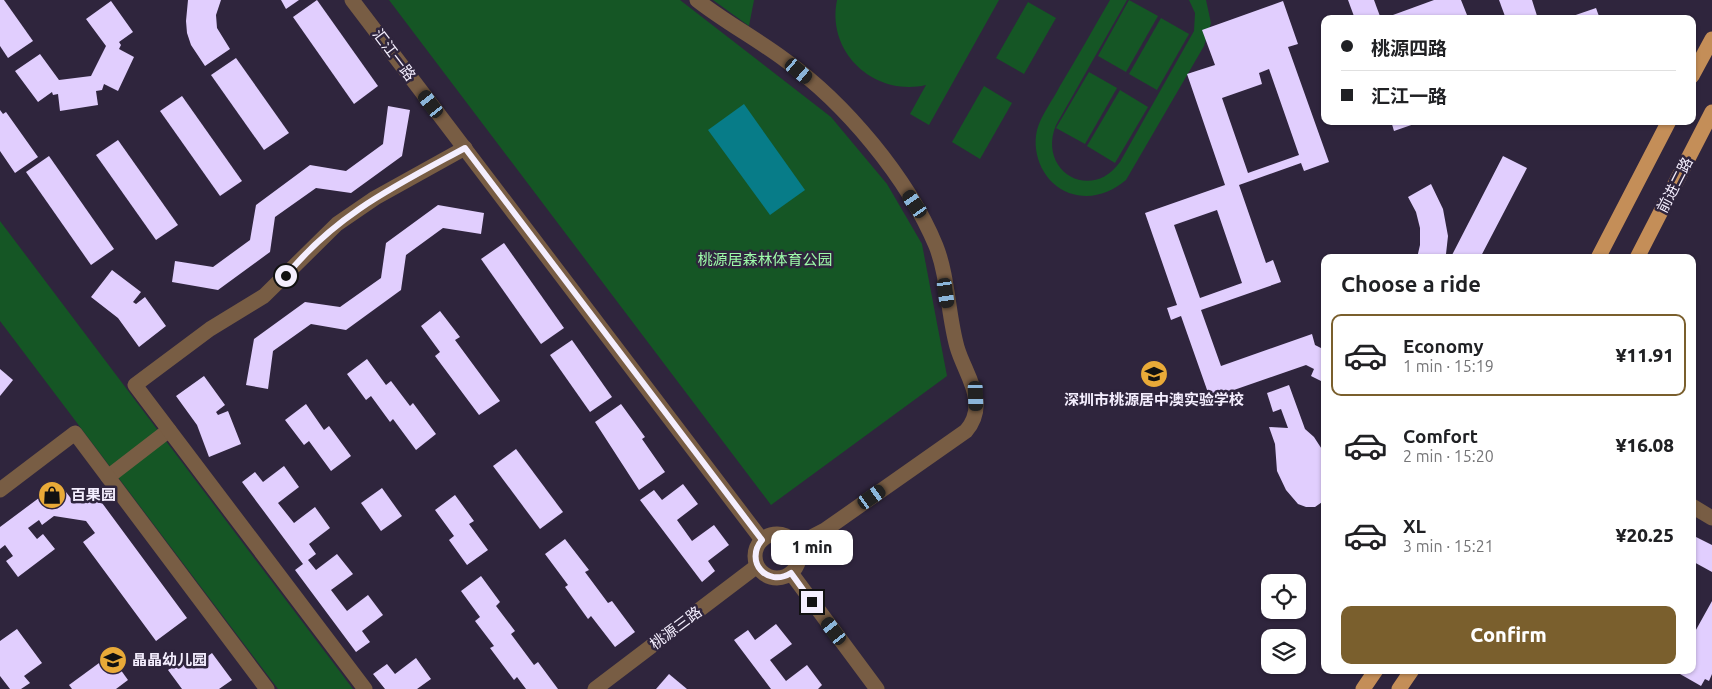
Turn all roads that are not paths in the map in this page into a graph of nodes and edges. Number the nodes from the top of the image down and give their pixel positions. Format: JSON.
{"nodes":[{"id":1,"x":352,"y":0,"type":"edge"},
{"id":2,"x":698,"y":0,"type":"edge"},
{"id":3,"x":1712,"y":40,"type":"edge"},
{"id":4,"x":1696,"y":69,"type":"edge"},
{"id":5,"x":1712,"y":112,"type":"edge"},
{"id":6,"x":1667,"y":125,"type":"edge"},
{"id":7,"x":465,"y":148,"type":"junction"},
{"id":8,"x":1600,"y":254,"type":"edge"},
{"id":9,"x":1639,"y":254,"type":"edge"},
{"id":10,"x":169,"y":430,"type":"junction"},
{"id":11,"x":108,"y":477,"type":"junction"},
{"id":12,"x":0,"y":490,"type":"edge"},
{"id":13,"x":1696,"y":508,"type":"edge"},
{"id":14,"x":1712,"y":518,"type":"edge"},
{"id":15,"x":762,"y":540,"type":"junction"},
{"id":16,"x":796,"y":545,"type":"junction"},
{"id":17,"x":757,"y":566,"type":"junction"},
{"id":18,"x":791,"y":573,"type":"junction"},
{"id":19,"x":1373,"y":674,"type":"edge"},
{"id":20,"x":1409,"y":674,"type":"edge"},
{"id":21,"x":1400,"y":688,"type":"edge"},
{"id":22,"x":267,"y":689,"type":"edge"},
{"id":23,"x":364,"y":689,"type":"edge"},
{"id":24,"x":596,"y":689,"type":"edge"},
{"id":25,"x":877,"y":689,"type":"edge"},
{"id":26,"x":1363,"y":689,"type":"edge"}],
"edges":[{"from":1,"to":7,"type":"street","name":"汇江一路"},
{"from":2,"to":16,"type":"street"},
{"from":3,"to":4,"type":"main road"},
{"from":5,"to":9,"type":"main road","name":"前进二路"},
{"from":6,"to":8,"type":"main road"},
{"from":7,"to":10,"type":"street"},
{"from":7,"to":15,"type":"street","name":"汇江一路"},
{"from":10,"to":11,"type":"street"},
{"from":10,"to":23,"type":"street"},
{"from":11,"to":12,"type":"street"},
{"from":11,"to":22,"type":"street"},
{"from":13,"to":14,"type":"street"},
{"from":15,"to":16,"type":"street"},
{"from":15,"to":17,"type":"street"},
{"from":16,"to":18,"type":"street"},
{"from":17,"to":18,"type":"street"},
{"from":17,"to":24,"type":"street","name":"桃源三路"},
{"from":18,"to":25,"type":"street"},
{"from":19,"to":26,"type":"main road"},
{"from":20,"to":21,"type":"main road"}]}
